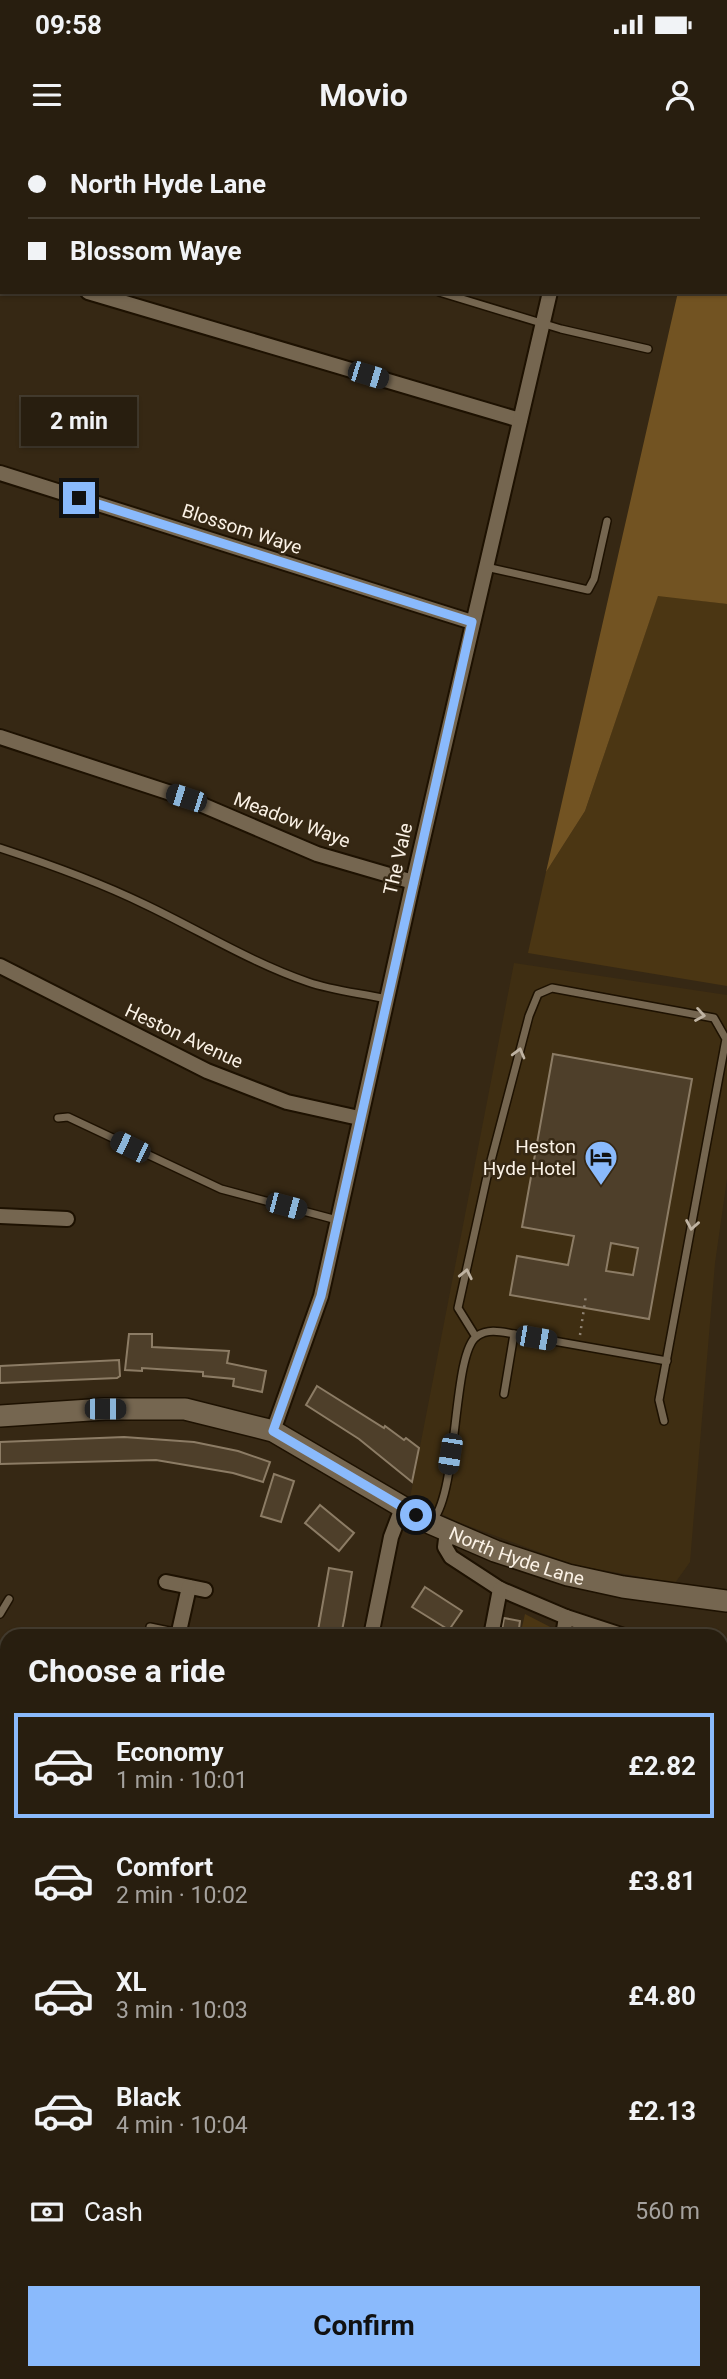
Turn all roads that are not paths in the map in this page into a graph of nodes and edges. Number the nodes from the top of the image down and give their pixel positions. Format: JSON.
{"nodes":[{"id":1,"x":95,"y":294,"type":"edge"},
{"id":2,"x":446,"y":294,"type":"edge"},
{"id":3,"x":549,"y":294,"type":"edge"},
{"id":4,"x":542,"y":323,"type":"junction"},
{"id":5,"x":648,"y":349,"type":"dead end"},
{"id":6,"x":520,"y":421,"type":"junction"},
{"id":7,"x":0,"y":473,"type":"edge"},
{"id":8,"x":607,"y":521,"type":"dead end"},
{"id":9,"x":486,"y":567,"type":"junction"},
{"id":10,"x":472,"y":622,"type":"junction"},
{"id":11,"x":0,"y":737,"type":"edge"},
{"id":12,"x":0,"y":848,"type":"edge"},
{"id":13,"x":413,"y":881,"type":"junction"},
{"id":14,"x":0,"y":966,"type":"edge"},
{"id":15,"x":386,"y":999,"type":"junction"},
{"id":16,"x":58,"y":1118,"type":"dead end"},
{"id":17,"x":359,"y":1118,"type":"junction"},
{"id":18,"x":0,"y":1216,"type":"edge"},
{"id":19,"x":67,"y":1219,"type":"dead end"},
{"id":20,"x":337,"y":1220,"type":"junction"},
{"id":21,"x":514,"y":1334,"type":"junction"},
{"id":22,"x":476,"y":1337,"type":"junction"},
{"id":23,"x":667,"y":1361,"type":"junction"},
{"id":24,"x":503,"y":1394,"type":"dead end"},
{"id":25,"x":0,"y":1416,"type":"edge"},
{"id":26,"x":664,"y":1421,"type":"dead end"},
{"id":27,"x":273,"y":1431,"type":"junction"},
{"id":28,"x":402,"y":1508,"type":"junction"},
{"id":29,"x":439,"y":1527,"type":"junction"},
{"id":30,"x":166,"y":1582,"type":"dead end"},
{"id":31,"x":189,"y":1587,"type":"junction"},
{"id":32,"x":500,"y":1589,"type":"junction"},
{"id":33,"x":205,"y":1590,"type":"dead end"},
{"id":34,"x":9,"y":1599,"type":"dead end"},
{"id":35,"x":727,"y":1601,"type":"edge"},
{"id":36,"x":0,"y":1615,"type":"edge"},
{"id":37,"x":566,"y":1617,"type":"junction"},
{"id":38,"x":150,"y":1627,"type":"dead end"},
{"id":39,"x":158,"y":1629,"type":"edge"},
{"id":40,"x":179,"y":1629,"type":"edge"},
{"id":41,"x":372,"y":1629,"type":"edge"},
{"id":42,"x":492,"y":1629,"type":"edge"},
{"id":43,"x":564,"y":1629,"type":"edge"},
{"id":44,"x":603,"y":1629,"type":"edge"}],
"edges":[{"from":1,"to":6,"type":"street"},
{"from":2,"to":4,"type":"lane"},
{"from":3,"to":4,"type":"street","name":"The Vale"},
{"from":4,"to":5,"type":"lane"},
{"from":4,"to":6,"type":"street","name":"The Vale"},
{"from":6,"to":9,"type":"street","name":"The Vale"},
{"from":7,"to":10,"type":"street","name":"Blossom Waye"},
{"from":8,"to":9,"type":"lane"},
{"from":9,"to":10,"type":"street","name":"The Vale"},
{"from":10,"to":13,"type":"street","name":"The Vale"},
{"from":11,"to":13,"type":"street","name":"Meadow Waye"},
{"from":12,"to":15,"type":"lane"},
{"from":13,"to":15,"type":"street","name":"The Vale"},
{"from":14,"to":17,"type":"street","name":"Heston Avenue"},
{"from":15,"to":17,"type":"street","name":"The Vale"},
{"from":16,"to":20,"type":"lane"},
{"from":17,"to":20,"type":"street","name":"The Vale"},
{"from":18,"to":19,"type":"street"},
{"from":20,"to":27,"type":"street","name":"The Vale"},
{"from":21,"to":22,"type":"lane"},
{"from":21,"to":23,"type":"lane"},
{"from":21,"to":24,"type":"lane"},
{"from":22,"to":23,"type":"lane","one_way":true},
{"from":22,"to":29,"type":"lane"},
{"from":23,"to":26,"type":"lane"},
{"from":25,"to":27,"type":"street","name":"North Hyde Lane"},
{"from":27,"to":28,"type":"street","name":"North Hyde Lane"},
{"from":28,"to":29,"type":"street","name":"North Hyde Lane"},
{"from":28,"to":41,"type":"street"},
{"from":29,"to":32,"type":"street"},
{"from":29,"to":35,"type":"street","name":"North Hyde Lane"},
{"from":30,"to":31,"type":"street"},
{"from":31,"to":33,"type":"street"},
{"from":31,"to":40,"type":"street"},
{"from":32,"to":37,"type":"street"},
{"from":32,"to":42,"type":"street"},
{"from":34,"to":36,"type":"lane"},
{"from":37,"to":43,"type":"street"},
{"from":37,"to":44,"type":"street"},
{"from":38,"to":39,"type":"lane"}]}
